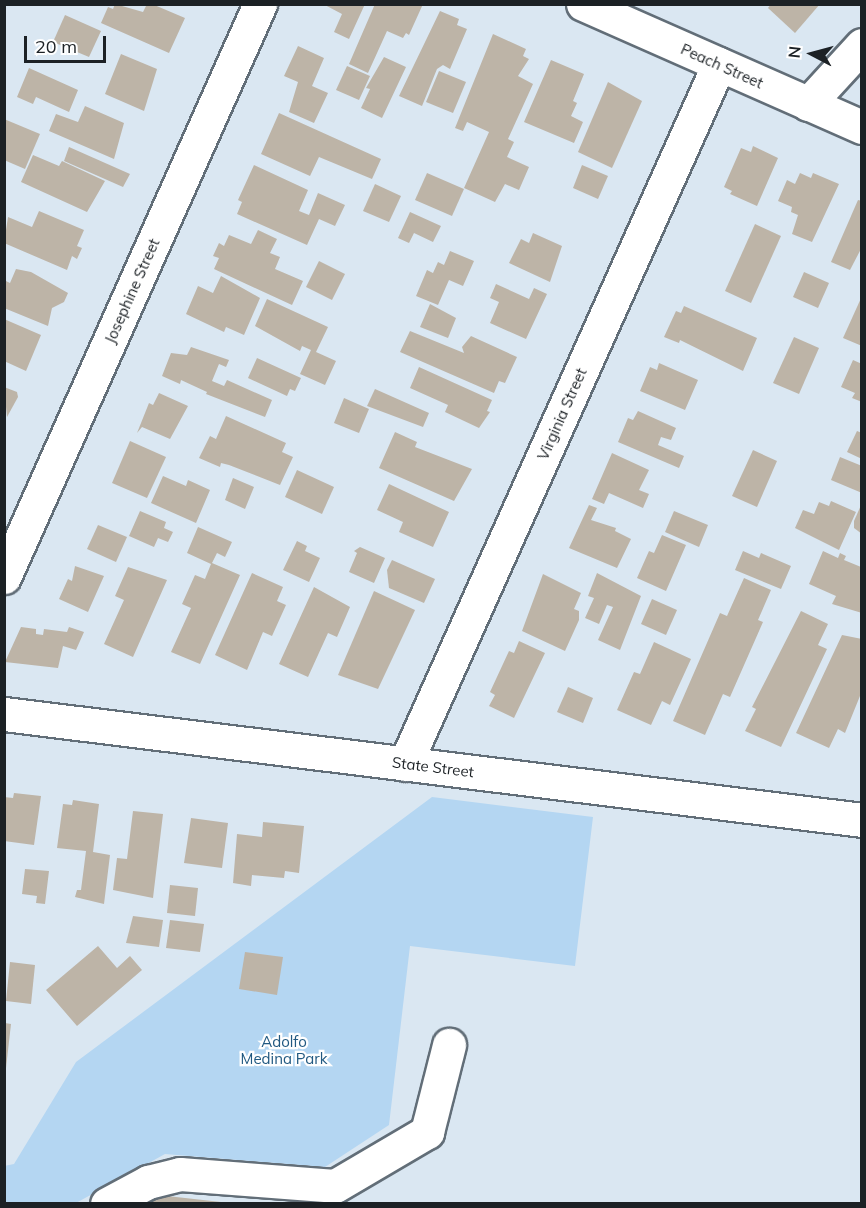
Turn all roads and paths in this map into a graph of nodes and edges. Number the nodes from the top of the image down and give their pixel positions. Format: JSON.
{"nodes":[{"id":1,"x":260,"y":4,"type":"edge"},
{"id":2,"x":583,"y":4,"type":"edge"},
{"id":3,"x":861,"y":45,"type":"edge"},
{"id":4,"x":718,"y":64,"type":"junction"},
{"id":5,"x":808,"y":104,"type":"junction"},
{"id":6,"x":861,"y":127,"type":"edge"},
{"id":7,"x":4,"y":577,"type":"edge"},
{"id":8,"x":4,"y":714,"type":"edge"},
{"id":9,"x":405,"y":764,"type":"junction"},
{"id":10,"x":861,"y":820,"type":"edge"},
{"id":11,"x":449,"y":1045,"type":"dead end"},
{"id":12,"x":107,"y":1203,"type":"edge"}],
"edges":[{"from":1,"to":7,"type":"street","name":"Josephine Street"},
{"from":2,"to":4,"type":"street","name":"Peach Street"},
{"from":3,"to":5,"type":"street"},
{"from":4,"to":5,"type":"street","name":"Peach Street"},
{"from":4,"to":9,"type":"street","name":"Virginia Street"},
{"from":5,"to":6,"type":"street","name":"Peach Street"},
{"from":8,"to":9,"type":"street","name":"State Street"},
{"from":9,"to":10,"type":"street","name":"State Street"},
{"from":11,"to":12,"type":"street"}]}
